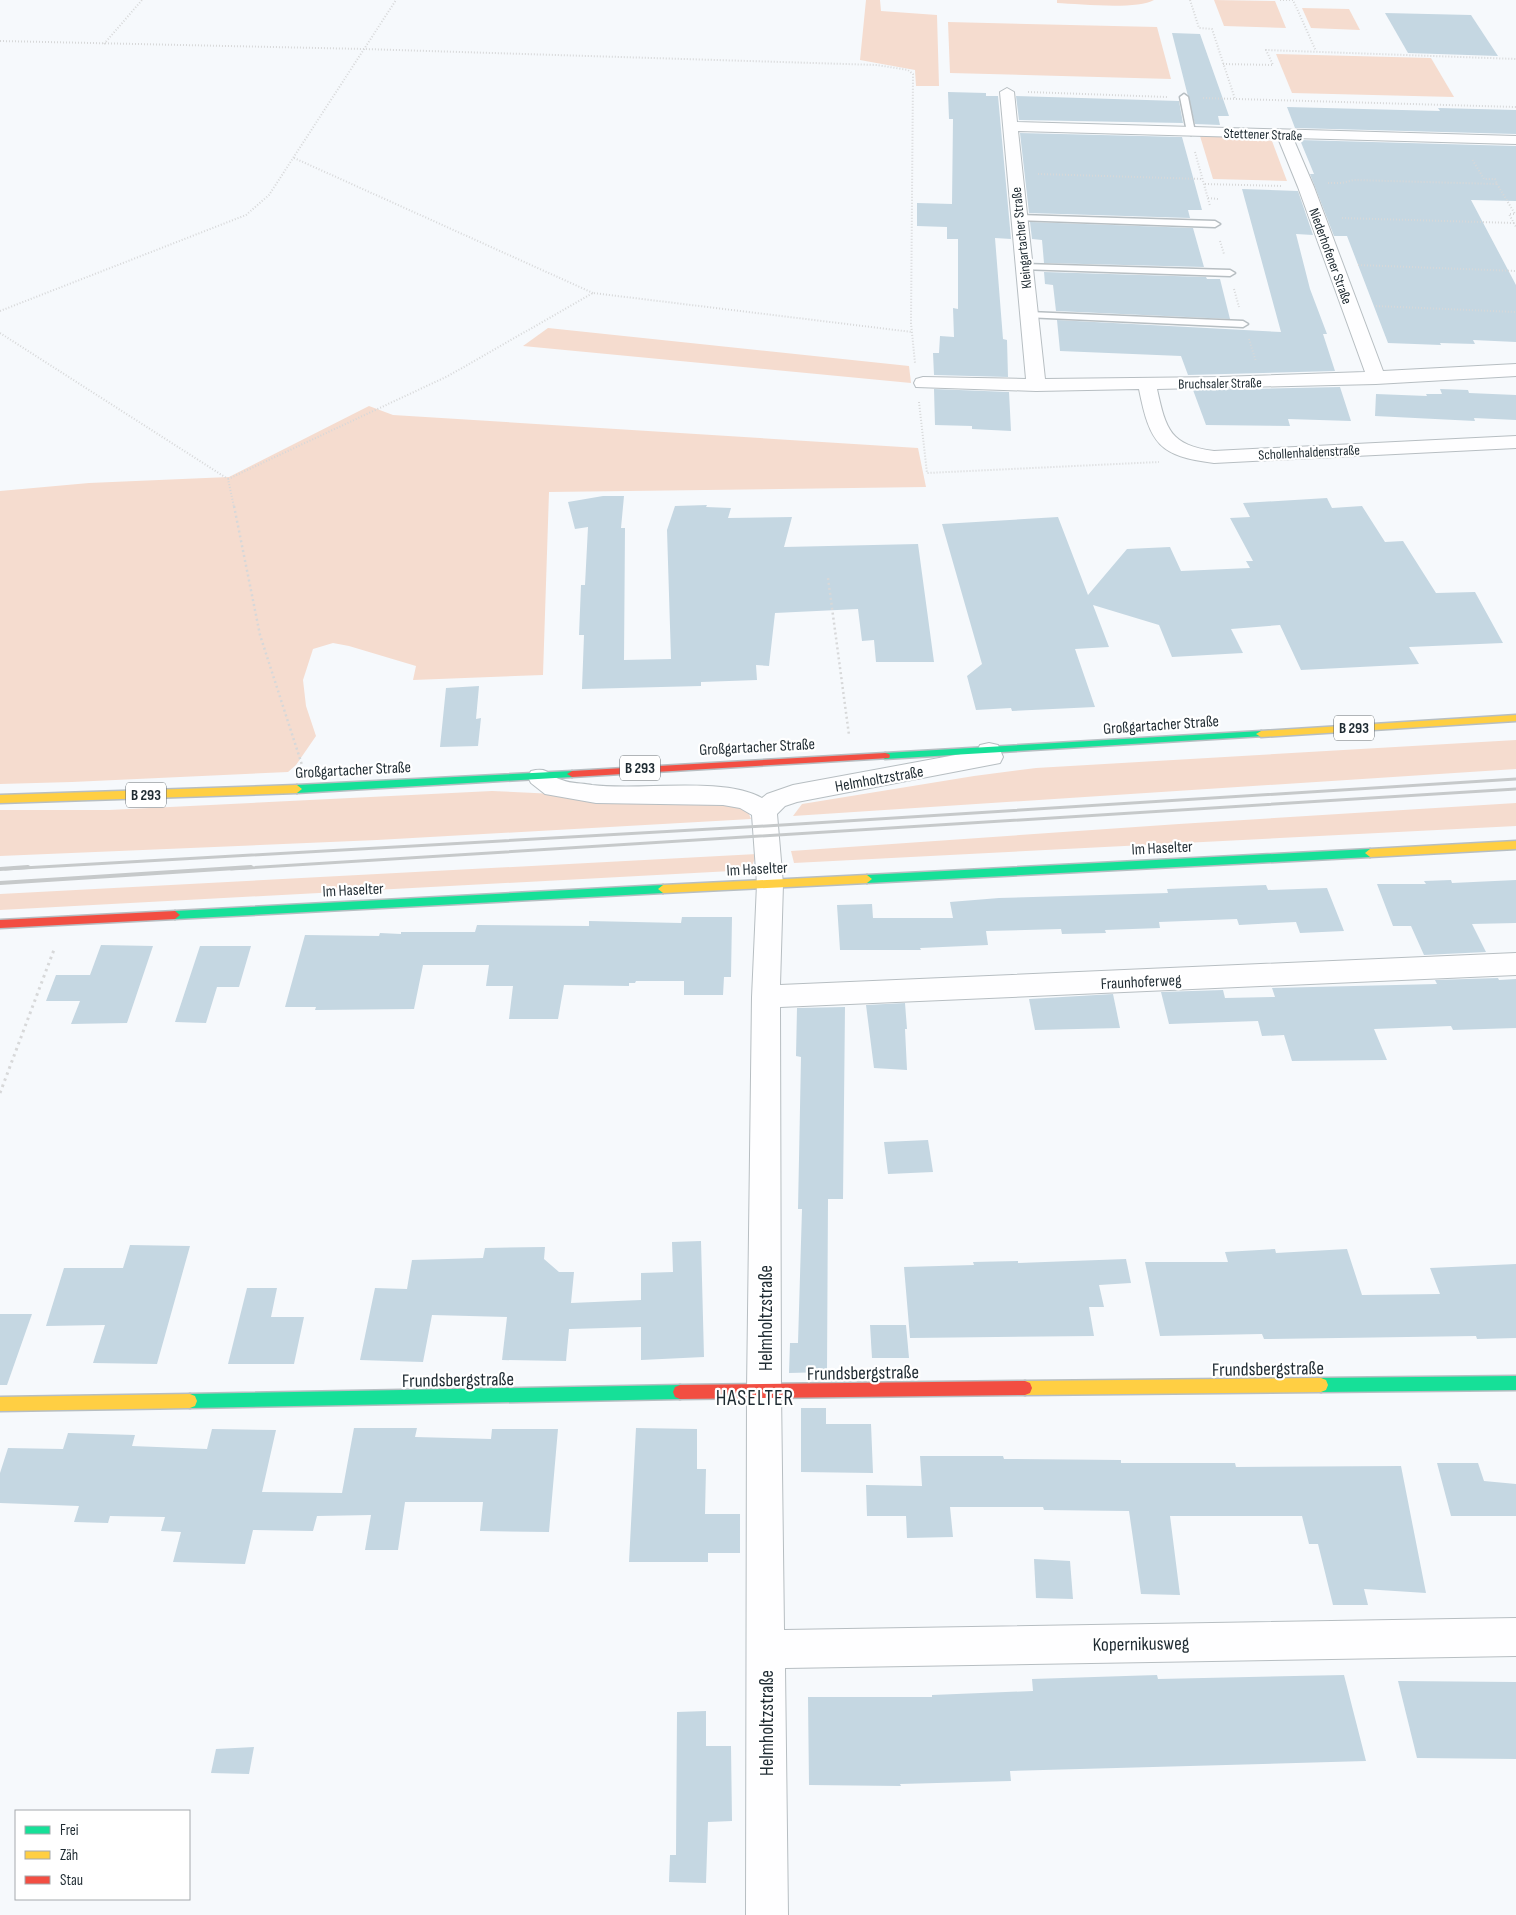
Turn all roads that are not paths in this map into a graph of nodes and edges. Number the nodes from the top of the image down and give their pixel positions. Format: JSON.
{"nodes":[{"id":1,"x":1007,"y":92,"type":"road end"},
{"id":2,"x":1184,"y":97,"type":"road end"},
{"id":3,"x":1010,"y":126,"type":"junction"},
{"id":4,"x":1191,"y":132,"type":"junction"},
{"id":5,"x":1284,"y":135,"type":"junction"},
{"id":6,"x":1516,"y":140,"type":"edge"},
{"id":7,"x":1019,"y":218,"type":"junction"},
{"id":8,"x":1215,"y":224,"type":"dead end"},
{"id":9,"x":1024,"y":267,"type":"junction"},
{"id":10,"x":1230,"y":273,"type":"dead end"},
{"id":11,"x":1029,"y":315,"type":"junction"},
{"id":12,"x":1244,"y":324,"type":"dead end"},
{"id":13,"x":1516,"y":370,"type":"edge"},
{"id":14,"x":1376,"y":378,"type":"junction"},
{"id":15,"x":923,"y":383,"type":"dead end"},
{"id":16,"x":1147,"y":384,"type":"junction"},
{"id":17,"x":1036,"y":385,"type":"junction"},
{"id":18,"x":1516,"y":442,"type":"edge"},
{"id":19,"x":1516,"y":718,"type":"edge"},
{"id":20,"x":989,"y":751,"type":"junction"},
{"id":21,"x":540,"y":777,"type":"junction"},
{"id":22,"x":0,"y":799,"type":"edge"},
{"id":23,"x":764,"y":810,"type":"junction"},
{"id":24,"x":1516,"y":845,"type":"edge"},
{"id":25,"x":770,"y":884,"type":"junction"},
{"id":26,"x":0,"y":924,"type":"edge"},
{"id":27,"x":1516,"y":964,"type":"edge"},
{"id":28,"x":766,"y":997,"type":"junction"},
{"id":29,"x":1516,"y":1383,"type":"edge"},
{"id":30,"x":764,"y":1391,"type":"junction"},
{"id":31,"x":0,"y":1404,"type":"edge"},
{"id":32,"x":1516,"y":1637,"type":"edge"},
{"id":33,"x":766,"y":1649,"type":"junction"},
{"id":34,"x":767,"y":1915,"type":"edge"}],
"edges":[{"from":1,"to":3,"type":"street","name":"Kleingartacher Straße"},
{"from":2,"to":4,"type":"lane"},
{"from":3,"to":4,"type":"street","name":"Stettener Straße"},
{"from":3,"to":7,"type":"street","name":"Kleingartacher Straße"},
{"from":4,"to":5,"type":"street","name":"Stettener Straße"},
{"from":5,"to":6,"type":"street","name":"Stettener Straße"},
{"from":5,"to":14,"type":"street","name":"Niederhofener Straße"},
{"from":7,"to":8,"type":"lane"},
{"from":7,"to":9,"type":"street","name":"Kleingartacher Straße"},
{"from":9,"to":10,"type":"lane"},
{"from":9,"to":11,"type":"street","name":"Kleingartacher Straße"},
{"from":11,"to":12,"type":"lane"},
{"from":11,"to":17,"type":"street","name":"Kleingartacher Straße"},
{"from":13,"to":14,"type":"street","name":"Bruchsaler Straße"},
{"from":14,"to":16,"type":"street","name":"Bruchsaler Straße"},
{"from":15,"to":17,"type":"street","name":"Bruchsaler Straße"},
{"from":16,"to":17,"type":"street","name":"Bruchsaler Straße"},
{"from":16,"to":18,"type":"street","name":"Schollenhaldenstraße"},
{"from":19,"to":20,"type":"street","name":"Großgartacher Straße","number":"B 293"},
{"from":20,"to":21,"type":"street","name":"Großgartacher Straße","number":"B 293"},
{"from":20,"to":23,"type":"street","name":"Helmholtzstraße"},
{"from":21,"to":22,"type":"street","name":"Großgartacher Straße","number":"B 293"},
{"from":21,"to":23,"type":"street"},
{"from":23,"to":25,"type":"street","name":"Helmholtzstraße"},
{"from":24,"to":25,"type":"street","name":"Im Haselter"},
{"from":25,"to":26,"type":"street","name":"Im Haselter"},
{"from":25,"to":28,"type":"street","name":"Helmholtzstraße"},
{"from":27,"to":28,"type":"street","name":"Fraunhoferweg"},
{"from":28,"to":30,"type":"street","name":"Helmholtzstraße"},
{"from":29,"to":30,"type":"street","name":"Frundsbergstraße"},
{"from":30,"to":31,"type":"street","name":"Frundsbergstraße"},
{"from":30,"to":33,"type":"street","name":"Helmholtzstraße"},
{"from":32,"to":33,"type":"street","name":"Kopernikusweg"},
{"from":33,"to":34,"type":"street","name":"Helmholtzstraße"}]}
